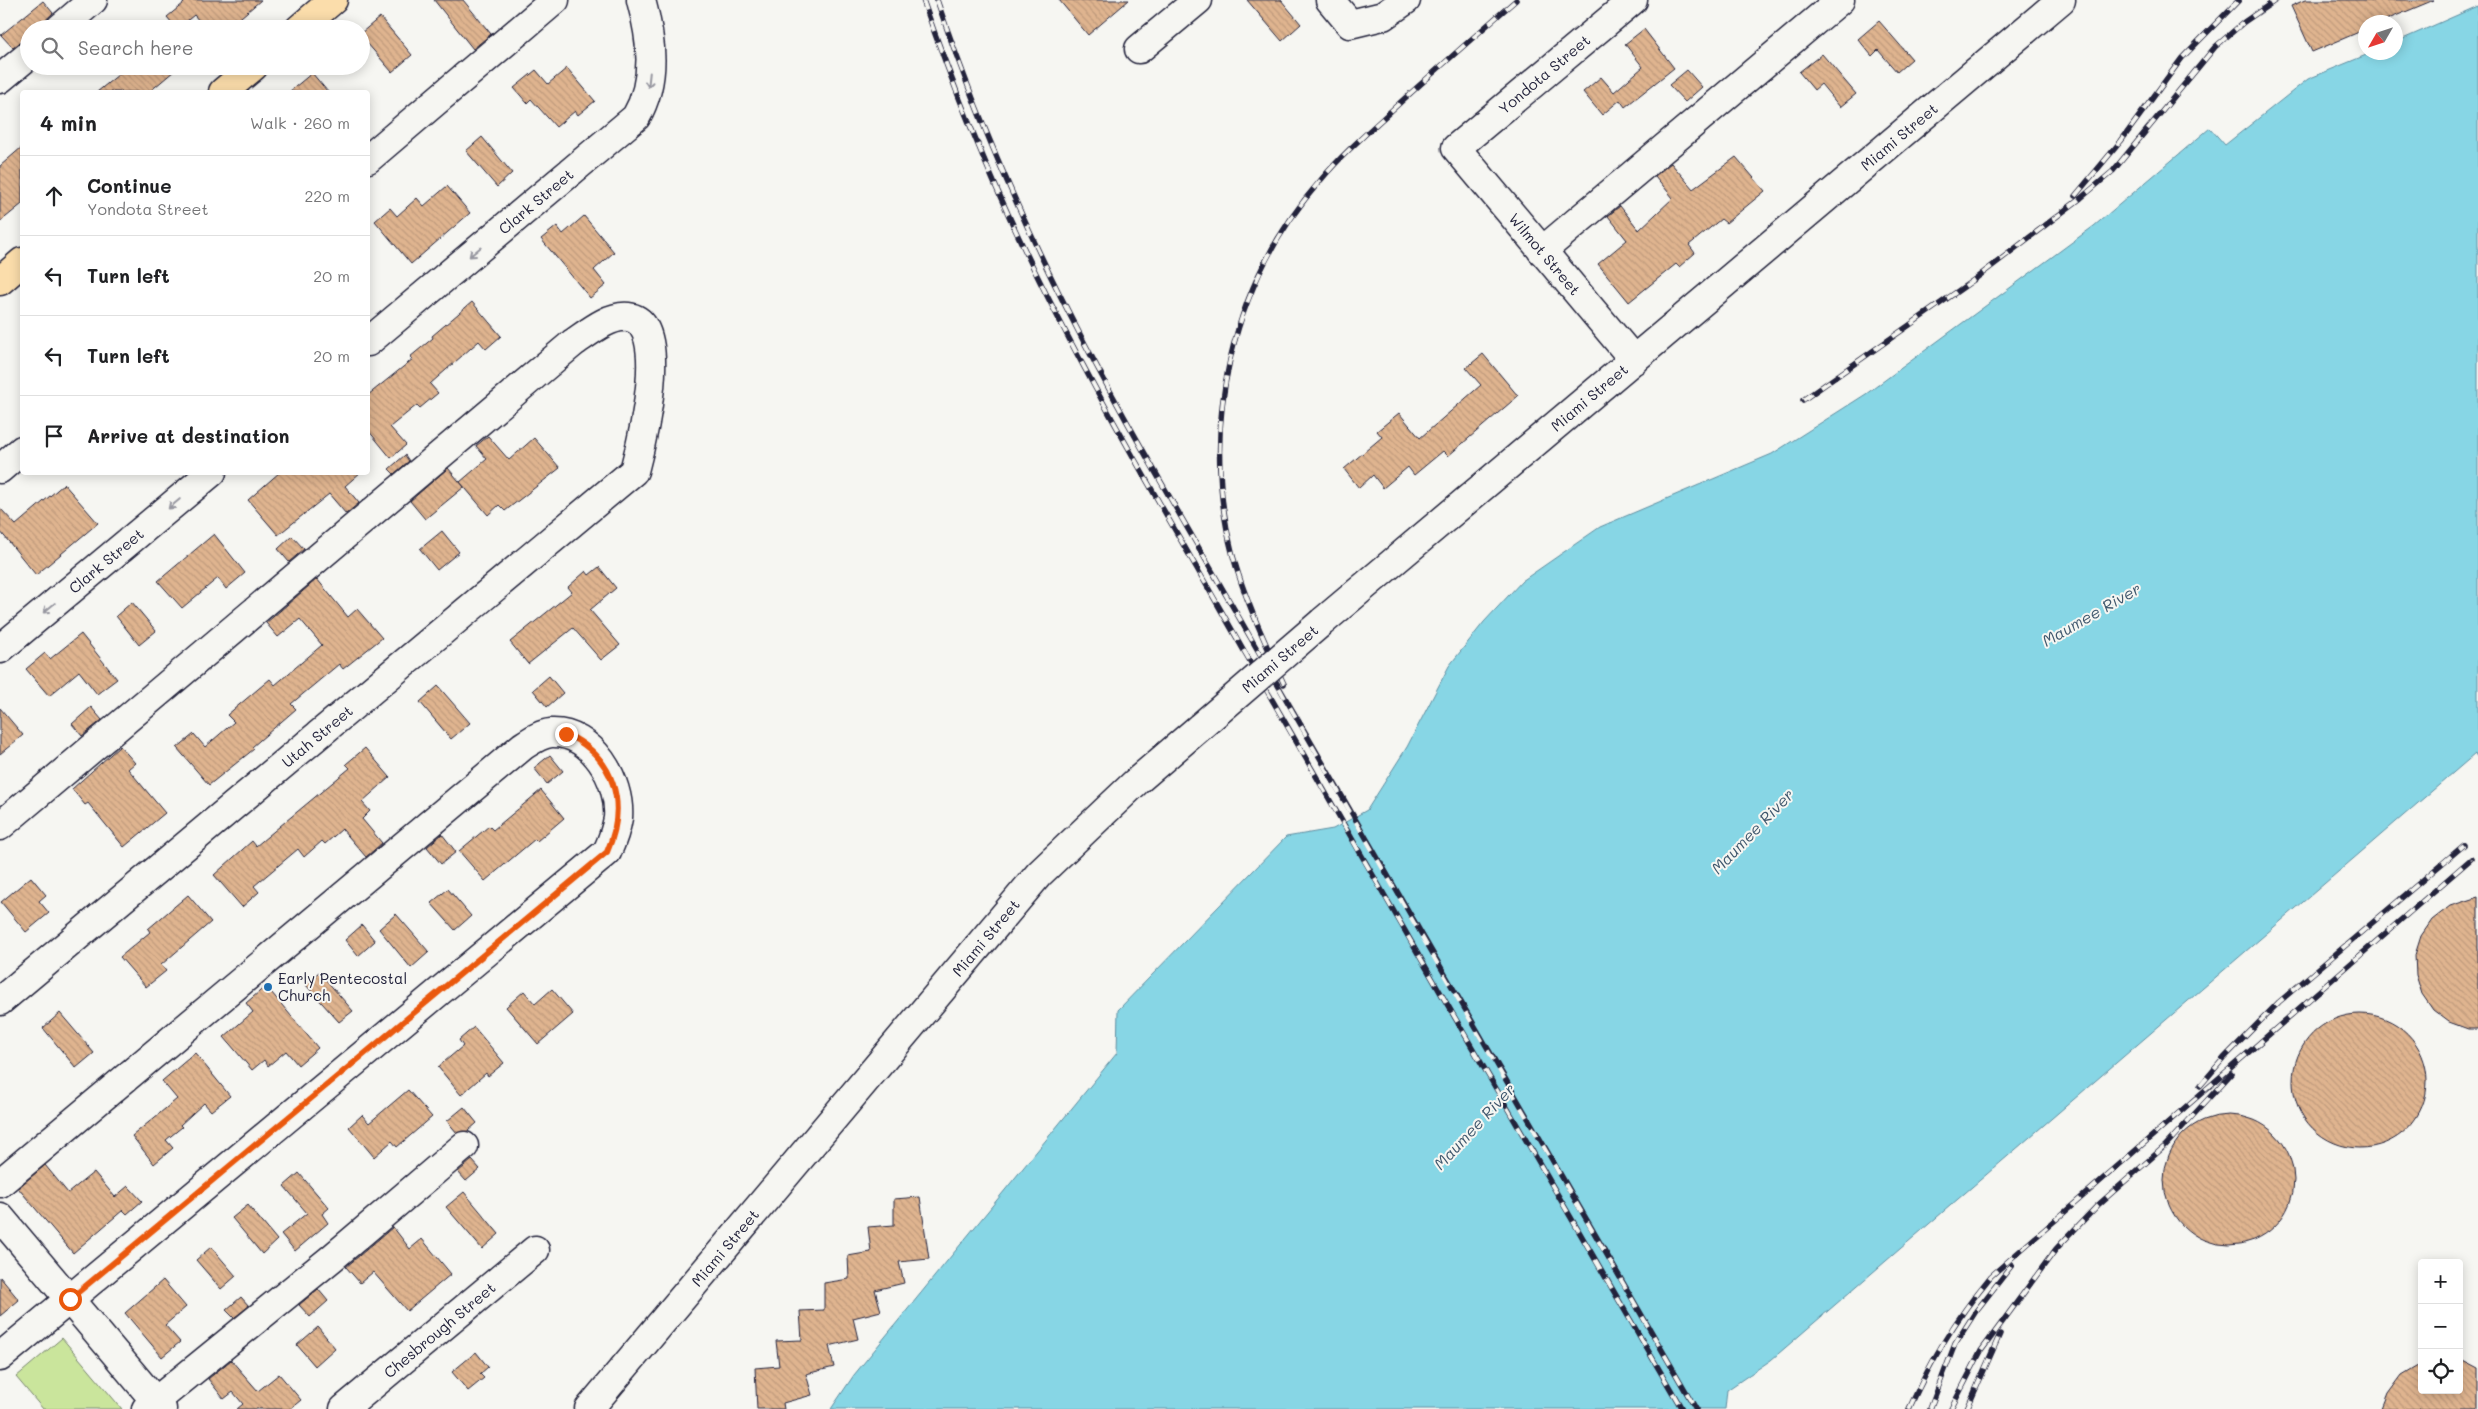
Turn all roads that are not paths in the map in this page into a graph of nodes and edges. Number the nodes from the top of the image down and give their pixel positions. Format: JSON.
{"nodes":[{"id":1,"x":93,"y":0,"type":"edge"},
{"id":2,"x":333,"y":0,"type":"edge"},
{"id":3,"x":555,"y":0,"type":"edge"},
{"id":4,"x":641,"y":0,"type":"edge"},
{"id":5,"x":1198,"y":0,"type":"edge"},
{"id":6,"x":1330,"y":0,"type":"edge"},
{"id":7,"x":1406,"y":0,"type":"edge"},
{"id":8,"x":1633,"y":0,"type":"edge"},
{"id":9,"x":1840,"y":0,"type":"edge"},
{"id":10,"x":2061,"y":0,"type":"edge"},
{"id":11,"x":70,"y":20,"type":"edge"},
{"id":12,"x":310,"y":20,"type":"edge"},
{"id":13,"x":1139,"y":50,"type":"dead end"},
{"id":14,"x":20,"y":62,"type":"edge"},
{"id":15,"x":243,"y":75,"type":"edge"},
{"id":16,"x":0,"y":79,"type":"edge"},
{"id":17,"x":225,"y":90,"type":"edge"},
{"id":18,"x":1456,"y":148,"type":"joint"},
{"id":19,"x":370,"y":156,"type":"edge"},
{"id":20,"x":1542,"y":251,"type":"junction"},
{"id":21,"x":20,"y":264,"type":"edge"},
{"id":22,"x":0,"y":281,"type":"edge"},
{"id":23,"x":370,"y":340,"type":"edge"},
{"id":24,"x":1634,"y":360,"type":"junction"},
{"id":25,"x":20,"y":452,"type":"edge"},
{"id":26,"x":0,"y":469,"type":"edge"},
{"id":27,"x":208,"y":475,"type":"edge"},
{"id":28,"x":0,"y":649,"type":"edge"},
{"id":29,"x":0,"y":826,"type":"edge"},
{"id":30,"x":0,"y":1001,"type":"edge"},
{"id":31,"x":464,"y":1146,"type":"dead end"},
{"id":32,"x":0,"y":1183,"type":"edge"},
{"id":33,"x":0,"y":1217,"type":"edge"},
{"id":34,"x":535,"y":1250,"type":"dead end"},
{"id":35,"x":70,"y":1299,"type":"junction"},
{"id":36,"x":0,"y":1357,"type":"edge"},
{"id":37,"x":154,"y":1406,"type":"edge"},
{"id":38,"x":344,"y":1409,"type":"edge"},
{"id":39,"x":589,"y":1409,"type":"edge"}],
"edges":[{"from":1,"to":11,"type":"street"},
{"from":2,"to":12,"type":"main road"},
{"from":3,"to":19,"type":"street"},
{"from":4,"to":23,"type":"street","name":"Clark Street","one_way":true},
{"from":5,"to":13,"type":"street"},
{"from":6,"to":7,"type":"street"},
{"from":8,"to":18,"type":"street","name":"Yondota Street"},
{"from":9,"to":20,"type":"street"},
{"from":10,"to":24,"type":"street","name":"Miami Street"},
{"from":14,"to":16,"type":"street"},
{"from":15,"to":17,"type":"main road"},
{"from":18,"to":20,"type":"street","name":"Wilmot Street"},
{"from":20,"to":24,"type":"street","name":"Wilmot Street"},
{"from":21,"to":22,"type":"main road"},
{"from":24,"to":39,"type":"street","name":"Miami Street","bridge":true},
{"from":25,"to":26,"type":"street"},
{"from":27,"to":28,"type":"street","name":"Clark Street","one_way":true},
{"from":29,"to":30,"type":"street","name":"Utah Street"},
{"from":31,"to":37,"type":"street"},
{"from":32,"to":35,"type":"street"},
{"from":33,"to":35,"type":"street"},
{"from":34,"to":38,"type":"street","name":"Chesbrough Street"},
{"from":35,"to":36,"type":"street"},
{"from":35,"to":37,"type":"street"}]}
